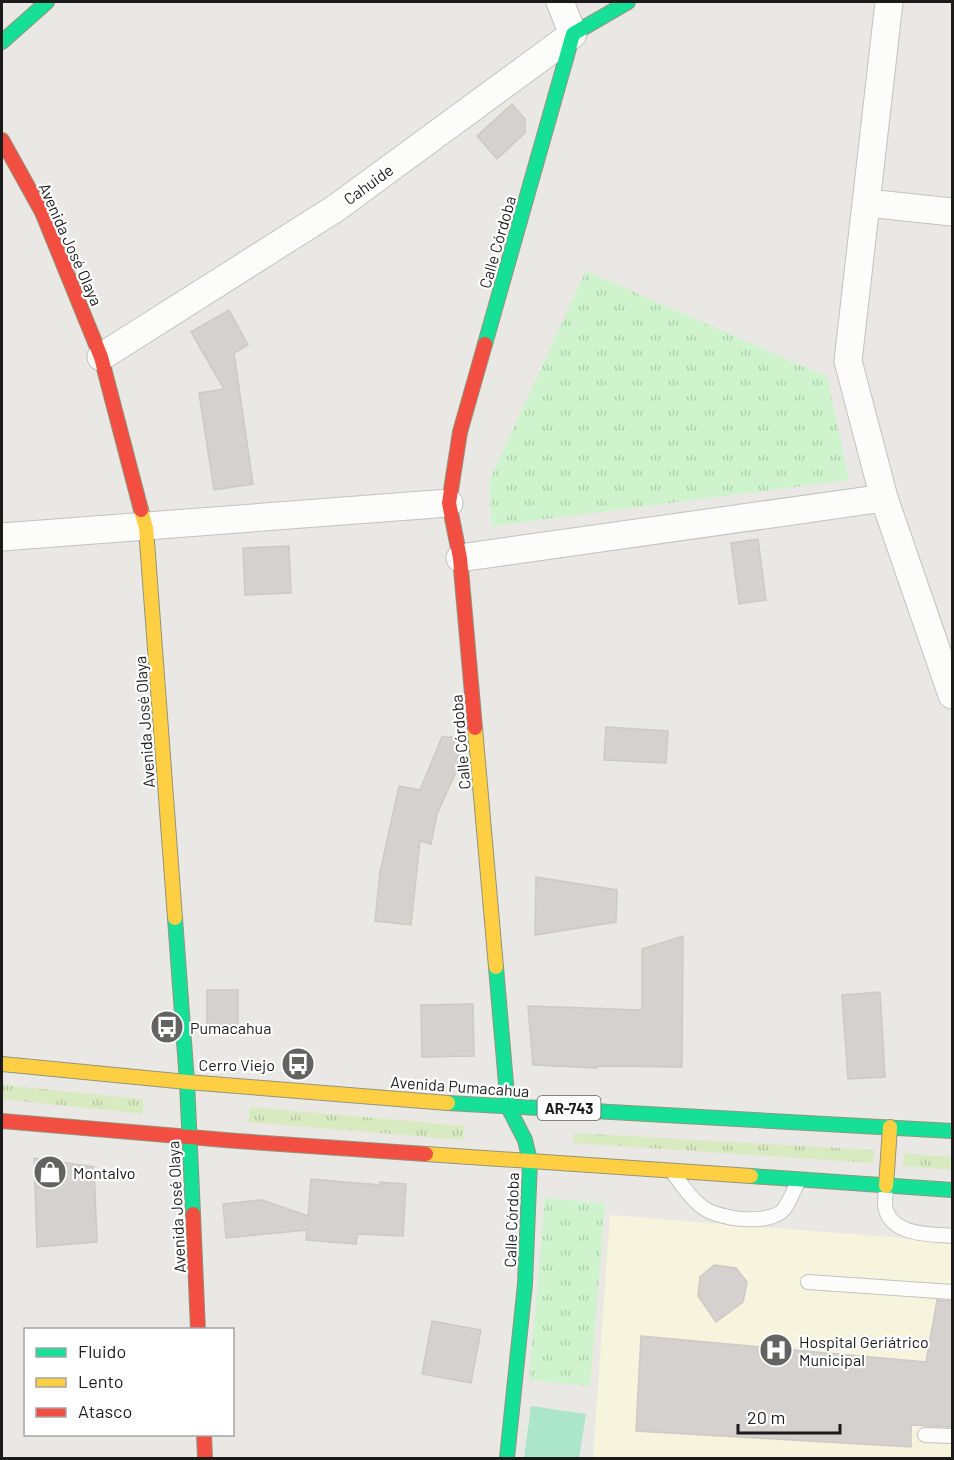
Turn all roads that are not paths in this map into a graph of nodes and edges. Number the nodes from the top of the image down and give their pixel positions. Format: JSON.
{"nodes":[{"id":1,"x":47,"y":2,"type":"edge"},
{"id":2,"x":560,"y":2,"type":"edge"},
{"id":3,"x":628,"y":2,"type":"edge"},
{"id":4,"x":889,"y":2,"type":"edge"},
{"id":5,"x":573,"y":34,"type":"junction"},
{"id":6,"x":2,"y":42,"type":"edge"},
{"id":7,"x":2,"y":140,"type":"edge"},
{"id":8,"x":867,"y":203,"type":"junction"},
{"id":9,"x":952,"y":212,"type":"edge"},
{"id":10,"x":101,"y":357,"type":"junction"},
{"id":11,"x":884,"y":498,"type":"junction"},
{"id":12,"x":449,"y":502,"type":"junction"},
{"id":13,"x":146,"y":528,"type":"junction"},
{"id":14,"x":2,"y":537,"type":"edge"},
{"id":15,"x":460,"y":558,"type":"junction"},
{"id":16,"x":952,"y":695,"type":"edge"},
{"id":17,"x":2,"y":1064,"type":"edge"},
{"id":18,"x":187,"y":1082,"type":"junction"},
{"id":19,"x":508,"y":1107,"type":"junction"},
{"id":20,"x":2,"y":1121,"type":"edge"},
{"id":21,"x":890,"y":1127,"type":"junction"},
{"id":22,"x":952,"y":1131,"type":"edge"},
{"id":23,"x":189,"y":1136,"type":"junction"},
{"id":24,"x":530,"y":1161,"type":"junction"},
{"id":25,"x":670,"y":1170,"type":"junction"},
{"id":26,"x":799,"y":1179,"type":"junction"},
{"id":27,"x":886,"y":1186,"type":"junction"},
{"id":28,"x":952,"y":1190,"type":"edge"},
{"id":29,"x":952,"y":1236,"type":"edge"},
{"id":30,"x":808,"y":1282,"type":"dead end"},
{"id":31,"x":952,"y":1292,"type":"edge"},
{"id":32,"x":198,"y":1328,"type":"edge"},
{"id":33,"x":925,"y":1435,"type":"dead end"},
{"id":34,"x":204,"y":1436,"type":"edge"},
{"id":35,"x":952,"y":1436,"type":"edge"},
{"id":36,"x":205,"y":1458,"type":"edge"},
{"id":37,"x":507,"y":1458,"type":"edge"}],
"edges":[{"from":1,"to":6,"type":"street"},
{"from":2,"to":5,"type":"street"},
{"from":3,"to":5,"type":"street","name":"Cahuide"},
{"from":4,"to":8,"type":"street"},
{"from":5,"to":10,"type":"street","name":"Cahuide"},
{"from":5,"to":12,"type":"street","name":"Calle Córdoba"},
{"from":7,"to":10,"type":"street","name":"Avenida José Olaya"},
{"from":8,"to":9,"type":"street"},
{"from":8,"to":11,"type":"street"},
{"from":10,"to":13,"type":"street","name":"Avenida José Olaya"},
{"from":11,"to":15,"type":"street"},
{"from":11,"to":16,"type":"street"},
{"from":12,"to":13,"type":"street"},
{"from":12,"to":15,"type":"street","name":"Calle Córdoba"},
{"from":13,"to":14,"type":"street"},
{"from":13,"to":18,"type":"street","name":"Avenida José Olaya"},
{"from":15,"to":19,"type":"street","name":"Calle Córdoba"},
{"from":17,"to":18,"type":"street","name":"Avenida Pumacahua","number":"AR-743"},
{"from":18,"to":19,"type":"street","name":"Avenida Pumacahua","number":"AR-743"},
{"from":18,"to":23,"type":"street","name":"Avenida José Olaya"},
{"from":19,"to":21,"type":"street","name":"Avenida Pumacahua","number":"AR-743"},
{"from":19,"to":24,"type":"street","name":"Calle Córdoba"},
{"from":20,"to":23,"type":"street"},
{"from":21,"to":22,"type":"street","name":"Avenida Pumacahua","number":"AR-743"},
{"from":21,"to":27,"type":"street"},
{"from":23,"to":24,"type":"street"},
{"from":23,"to":32,"type":"street","name":"Avenida José Olaya"},
{"from":24,"to":25,"type":"street"},
{"from":24,"to":37,"type":"street","name":"Calle Córdoba"},
{"from":25,"to":26,"type":"street"},
{"from":25,"to":26,"type":"lane"},
{"from":26,"to":27,"type":"street"},
{"from":27,"to":28,"type":"street"},
{"from":27,"to":29,"type":"lane"},
{"from":30,"to":31,"type":"lane"},
{"from":33,"to":35,"type":"lane"},
{"from":34,"to":36,"type":"street"}]}
